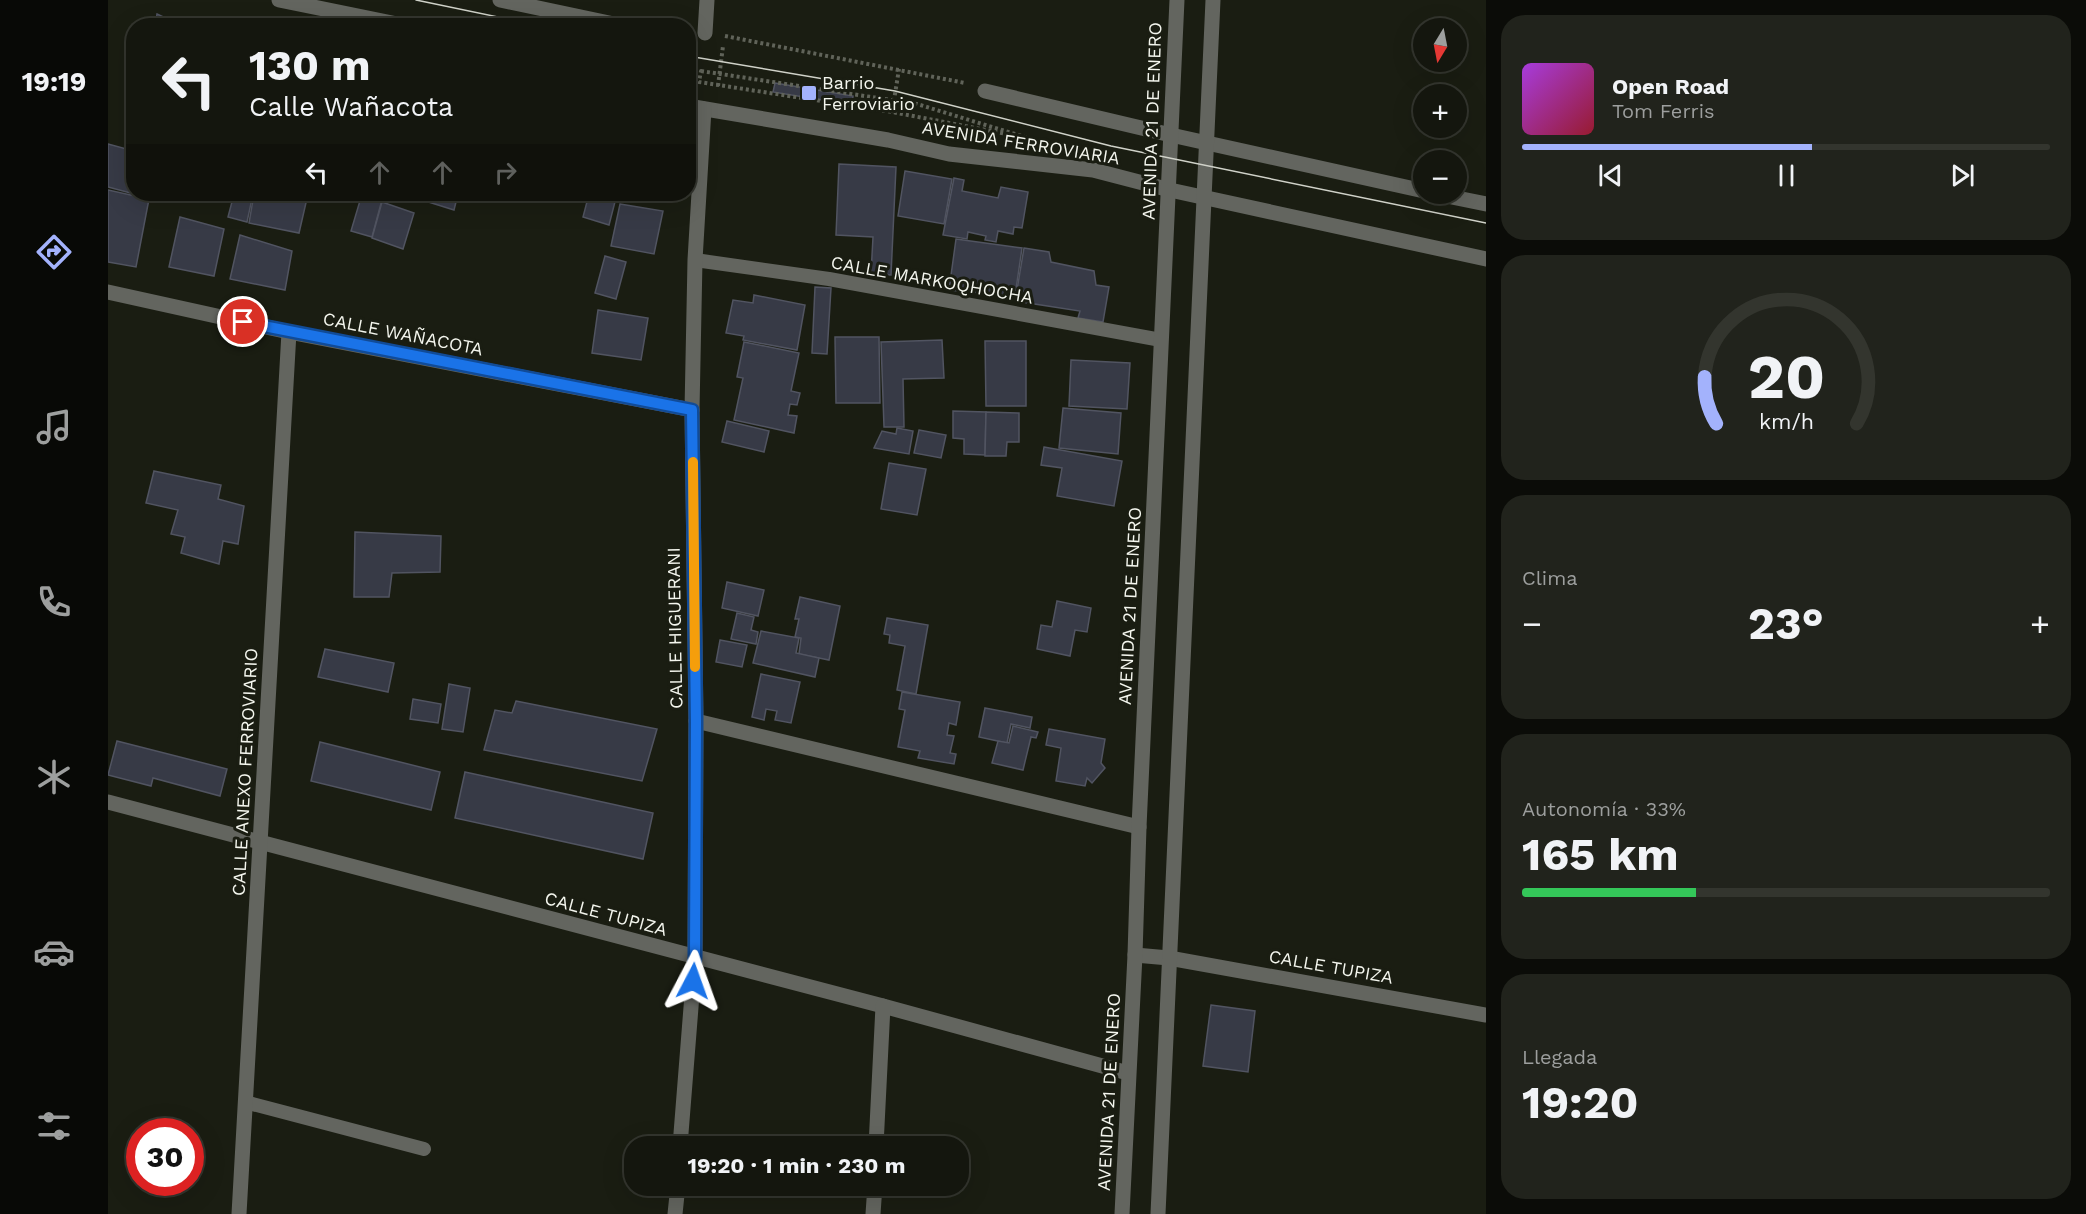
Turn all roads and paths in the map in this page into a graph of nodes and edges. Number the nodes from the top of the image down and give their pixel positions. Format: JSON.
{"nodes":[{"id":1,"x":279,"y":0,"type":"edge"},
{"id":2,"x":500,"y":0,"type":"edge"},
{"id":3,"x":707,"y":0,"type":"edge"},
{"id":4,"x":1177,"y":0,"type":"edge"},
{"id":5,"x":1213,"y":0,"type":"edge"},
{"id":6,"x":368,"y":18,"type":"edge"},
{"id":7,"x":586,"y":18,"type":"edge"},
{"id":8,"x":705,"y":33,"type":"joint"},
{"id":9,"x":724,"y":36,"type":"junction"},
{"id":10,"x":899,"y":69,"type":"junction"},
{"id":11,"x":720,"y":74,"type":"junction"},
{"id":12,"x":718,"y":86,"type":"junction"},
{"id":13,"x":985,"y":91,"type":"joint"},
{"id":14,"x":894,"y":101,"type":"junction"},
{"id":15,"x":703,"y":108,"type":"edge"},
{"id":16,"x":892,"y":112,"type":"junction"},
{"id":17,"x":1171,"y":135,"type":"junction"},
{"id":18,"x":888,"y":140,"type":"junction"},
{"id":19,"x":1207,"y":144,"type":"junction"},
{"id":20,"x":1413,"y":188,"type":"edge"},
{"id":21,"x":1170,"y":190,"type":"junction"},
{"id":22,"x":1204,"y":198,"type":"junction"},
{"id":23,"x":1467,"y":200,"type":"edge"},
{"id":24,"x":1486,"y":204,"type":"edge"},
{"id":25,"x":1486,"y":259,"type":"edge"},
{"id":26,"x":695,"y":260,"type":"junction"},
{"id":27,"x":108,"y":292,"type":"edge"},
{"id":28,"x":289,"y":332,"type":"junction"},
{"id":29,"x":1161,"y":340,"type":"junction"},
{"id":30,"x":692,"y":410,"type":"junction"},
{"id":31,"x":696,"y":721,"type":"junction"},
{"id":32,"x":108,"y":802,"type":"edge"},
{"id":33,"x":1139,"y":827,"type":"junction"},
{"id":34,"x":260,"y":842,"type":"junction"},
{"id":35,"x":1136,"y":955,"type":"junction"},
{"id":36,"x":695,"y":957,"type":"junction"},
{"id":37,"x":1169,"y":958,"type":"junction"},
{"id":38,"x":883,"y":1006,"type":"junction"},
{"id":39,"x":1486,"y":1015,"type":"edge"},
{"id":40,"x":1128,"y":1073,"type":"junction"},
{"id":41,"x":245,"y":1102,"type":"junction"},
{"id":42,"x":682,"y":1136,"type":"edge"},
{"id":43,"x":876,"y":1136,"type":"edge"},
{"id":44,"x":424,"y":1149,"type":"dead end"},
{"id":45,"x":677,"y":1196,"type":"edge"},
{"id":46,"x":874,"y":1196,"type":"edge"},
{"id":47,"x":239,"y":1214,"type":"edge"},
{"id":48,"x":675,"y":1214,"type":"edge"},
{"id":49,"x":873,"y":1214,"type":"edge"},
{"id":50,"x":1122,"y":1214,"type":"edge"},
{"id":51,"x":1158,"y":1214,"type":"edge"}],
"edges":[{"from":1,"to":6,"type":"street"},
{"from":2,"to":7,"type":"street"},
{"from":3,"to":8,"type":"street"},
{"from":4,"to":17,"type":"street","name":"AVENIDA 21 DE ENERO"},
{"from":5,"to":19,"type":"street"},
{"from":8,"to":9,"type":"path"},
{"from":9,"to":10,"type":"path"},
{"from":9,"to":11,"type":"path"},
{"from":10,"to":13,"type":"path"},
{"from":10,"to":14,"type":"path"},
{"from":11,"to":12,"type":"path"},
{"from":11,"to":12,"type":"path"},
{"from":11,"to":14,"type":"path"},
{"from":12,"to":15,"type":"path"},
{"from":12,"to":16,"type":"path"},
{"from":13,"to":17,"type":"street","name":"AVENIDA FERROVIARIA"},
{"from":14,"to":16,"type":"path"},
{"from":14,"to":16,"type":"path"},
{"from":15,"to":18,"type":"street","name":"AVENIDA FERROVIARIA"},
{"from":15,"to":26,"type":"street","name":"CALLE HIGUERANI"},
{"from":16,"to":18,"type":"path"},
{"from":17,"to":19,"type":"street","name":"AVENIDA FERROVIARIA"},
{"from":17,"to":21,"type":"street","name":"AVENIDA 21 DE ENERO"},
{"from":18,"to":21,"type":"street","name":"AVENIDA FERROVIARIA"},
{"from":19,"to":20,"type":"street","name":"AVENIDA FERROVIARIA"},
{"from":19,"to":22,"type":"street"},
{"from":21,"to":22,"type":"street","name":"AVENIDA FERROVIARIA"},
{"from":21,"to":29,"type":"street","name":"AVENIDA 21 DE ENERO"},
{"from":22,"to":25,"type":"street","name":"AVENIDA FERROVIARIA"},
{"from":22,"to":37,"type":"street"},
{"from":23,"to":24,"type":"street"},
{"from":26,"to":29,"type":"lane","name":"CALLE MARKOQHOCHA"},
{"from":26,"to":30,"type":"street","name":"CALLE HIGUERANI"},
{"from":27,"to":28,"type":"street","name":"CALLE WAÑACOTA"},
{"from":28,"to":30,"type":"street","name":"CALLE WAÑACOTA"},
{"from":28,"to":34,"type":"street","name":"CALLE ANEXO FERROVIARIO"},
{"from":29,"to":33,"type":"street","name":"AVENIDA 21 DE ENERO"},
{"from":30,"to":31,"type":"street","name":"CALLE HIGUERANI"},
{"from":31,"to":33,"type":"street"},
{"from":31,"to":36,"type":"street","name":"CALLE HIGUERANI"},
{"from":32,"to":34,"type":"street","name":"CALLE TUPIZA"},
{"from":33,"to":35,"type":"street","name":"AVENIDA 21 DE ENERO"},
{"from":34,"to":36,"type":"street","name":"CALLE TUPIZA"},
{"from":34,"to":41,"type":"street","name":"CALLE ANEXO FERROVIARIO"},
{"from":35,"to":37,"type":"street","name":"CALLE TUPIZA"},
{"from":35,"to":40,"type":"street","name":"AVENIDA 21 DE ENERO"},
{"from":36,"to":38,"type":"street","name":"CALLE TUPIZA"},
{"from":36,"to":42,"type":"street","name":"CALLE HIGUERANI"},
{"from":37,"to":39,"type":"street","name":"CALLE TUPIZA"},
{"from":37,"to":51,"type":"street"},
{"from":38,"to":40,"type":"street","name":"CALLE TUPIZA"},
{"from":38,"to":43,"type":"street"},
{"from":40,"to":50,"type":"street","name":"AVENIDA 21 DE ENERO"},
{"from":41,"to":44,"type":"lane"},
{"from":41,"to":47,"type":"street","name":"CALLE ANEXO FERROVIARIO"},
{"from":45,"to":48,"type":"street"},
{"from":46,"to":49,"type":"street"}]}
